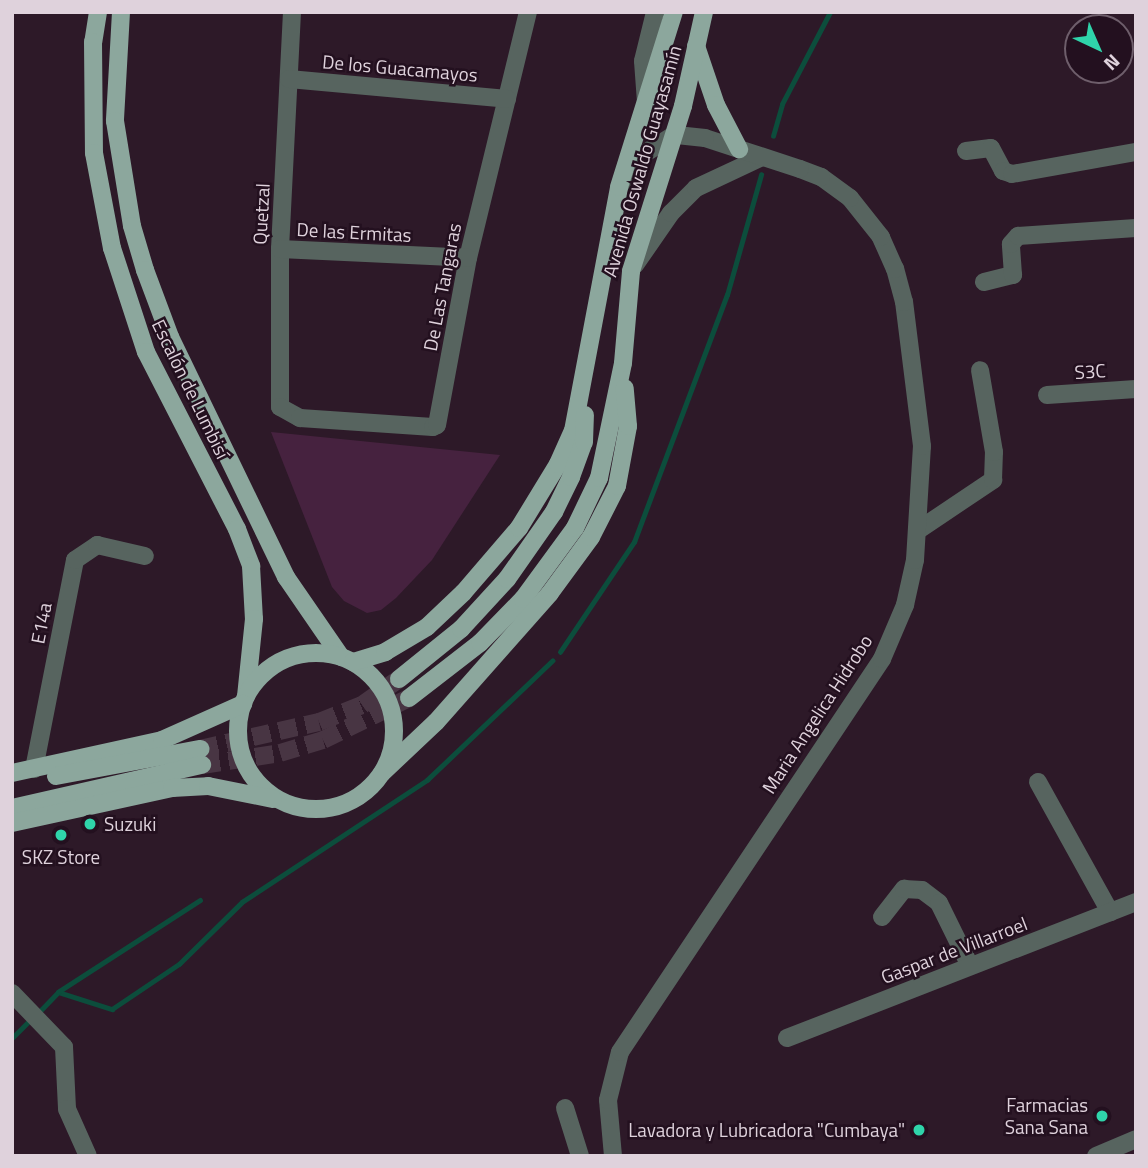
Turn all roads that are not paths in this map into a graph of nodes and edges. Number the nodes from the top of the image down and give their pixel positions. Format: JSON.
{"nodes":[{"id":1,"x":98,"y":12,"type":"edge"},
{"id":2,"x":121,"y":12,"type":"edge"},
{"id":3,"x":292,"y":12,"type":"edge"},
{"id":4,"x":528,"y":12,"type":"edge"},
{"id":5,"x":655,"y":12,"type":"edge"},
{"id":6,"x":674,"y":12,"type":"edge"},
{"id":7,"x":704,"y":12,"type":"edge"},
{"id":8,"x":696,"y":46,"type":"junction"},
{"id":9,"x":289,"y":79,"type":"junction"},
{"id":10,"x":507,"y":99,"type":"junction"},
{"id":11,"x":647,"y":104,"type":"junction"},
{"id":12,"x":674,"y":135,"type":"junction"},
{"id":13,"x":739,"y":149,"type":"junction"},
{"id":14,"x":966,"y":151,"type":"dead end"},
{"id":15,"x":1136,"y":152,"type":"edge"},
{"id":16,"x":762,"y":158,"type":"junction"},
{"id":17,"x":619,"y":187,"type":"junction"},
{"id":18,"x":1136,"y":228,"type":"edge"},
{"id":19,"x":280,"y":249,"type":"junction"},
{"id":20,"x":468,"y":258,"type":"junction"},
{"id":21,"x":631,"y":271,"type":"junction"},
{"id":22,"x":984,"y":282,"type":"dead end"},
{"id":23,"x":588,"y":362,"type":"junction"},
{"id":24,"x":623,"y":363,"type":"junction"},
{"id":25,"x":980,"y":370,"type":"dead end"},
{"id":26,"x":1136,"y":389,"type":"edge"},
{"id":27,"x":1047,"y":395,"type":"dead end"},
{"id":28,"x":288,"y":415,"type":"joint"},
{"id":29,"x":917,"y":531,"type":"junction"},
{"id":30,"x":145,"y":556,"type":"dead end"},
{"id":31,"x":347,"y":659,"type":"junction"},
{"id":32,"x":399,"y":679,"type":"tunnel mouth"},
{"id":33,"x":409,"y":698,"type":"tunnel mouth"},
{"id":34,"x":244,"y":700,"type":"junction"},
{"id":35,"x":34,"y":768,"type":"junction"},
{"id":36,"x":382,"y":772,"type":"junction"},
{"id":37,"x":12,"y":774,"type":"edge"},
{"id":38,"x":1038,"y":782,"type":"dead end"},
{"id":39,"x":12,"y":784,"type":"edge"},
{"id":40,"x":278,"y":800,"type":"junction"},
{"id":41,"x":12,"y":808,"type":"edge"},
{"id":42,"x":12,"y":824,"type":"edge"},
{"id":43,"x":1136,"y":902,"type":"edge"},
{"id":44,"x":1110,"y":912,"type":"junction"},
{"id":45,"x":882,"y":917,"type":"dead end"},
{"id":46,"x":970,"y":966,"type":"junction"},
{"id":47,"x":12,"y":993,"type":"edge"},
{"id":48,"x":787,"y":1038,"type":"dead end"},
{"id":49,"x":565,"y":1108,"type":"dead end"},
{"id":50,"x":1136,"y":1139,"type":"edge"},
{"id":51,"x":88,"y":1156,"type":"edge"},
{"id":52,"x":580,"y":1156,"type":"edge"},
{"id":53,"x":613,"y":1156,"type":"edge"},
{"id":54,"x":1096,"y":1156,"type":"edge"}],
"edges":[{"from":1,"to":34,"type":"main road","name":"Escalón de Lumbisí"},
{"from":2,"to":31,"type":"main road","name":"Escalón de Lumbisí"},
{"from":3,"to":9,"type":"street","name":"Quetzal"},
{"from":4,"to":10,"type":"street","name":"De Las Tangaras"},
{"from":5,"to":11,"type":"street"},
{"from":6,"to":11,"type":"main road","name":"Avenida Oswaldo Guayasamín"},
{"from":7,"to":8,"type":"main road","name":"Avenida Oswaldo Guayasamín"},
{"from":8,"to":12,"type":"main road","name":"Avenida Oswaldo Guayasamín"},
{"from":8,"to":13,"type":"main road"},
{"from":9,"to":10,"type":"street","name":"De los Guacamayos"},
{"from":9,"to":19,"type":"street","name":"Quetzal"},
{"from":10,"to":20,"type":"street","name":"De Las Tangaras"},
{"from":11,"to":17,"type":"main road","name":"Avenida Oswaldo Guayasamín"},
{"from":12,"to":13,"type":"street","name":"Maria Angelica Hidrobo"},
{"from":12,"to":17,"type":"street"},
{"from":12,"to":21,"type":"main road","name":"Avenida Oswaldo Guayasamín"},
{"from":13,"to":16,"type":"street","name":"Maria Angelica Hidrobo"},
{"from":14,"to":15,"type":"street"},
{"from":16,"to":21,"type":"street"},
{"from":16,"to":29,"type":"street","name":"Maria Angelica Hidrobo"},
{"from":17,"to":23,"type":"main road","name":"Avenida Oswaldo Guayasamín"},
{"from":18,"to":22,"type":"street"},
{"from":19,"to":20,"type":"street","name":"De las Ermitas"},
{"from":19,"to":28,"type":"street","name":"Quetzal"},
{"from":20,"to":28,"type":"street","name":"De Las Tangaras"},
{"from":21,"to":24,"type":"main road","name":"Avenida Oswaldo Guayasamín"},
{"from":23,"to":31,"type":"main road","name":"Avenida Oswaldo Guayasamín"},
{"from":23,"to":32,"type":"main road","name":"Avenida Oswaldo Guayasamín"},
{"from":24,"to":33,"type":"main road","name":"Avenida Oswaldo Guayasamín"},
{"from":24,"to":36,"type":"main road","name":"Avenida Oswaldo Guayasamín"},
{"from":25,"to":29,"type":"street"},
{"from":26,"to":27,"type":"street","name":"S3C"},
{"from":29,"to":53,"type":"street","name":"Maria Angelica Hidrobo"},
{"from":30,"to":35,"type":"street","name":"E14a"},
{"from":31,"to":34,"type":"main road"},
{"from":31,"to":36,"type":"main road"},
{"from":34,"to":35,"type":"main road"},
{"from":34,"to":40,"type":"main road"},
{"from":35,"to":37,"type":"main road"},
{"from":36,"to":40,"type":"main road"},
{"from":38,"to":44,"type":"street"},
{"from":39,"to":41,"type":"main road"},
{"from":40,"to":42,"type":"main road"},
{"from":43,"to":44,"type":"street","name":"Gaspar de Villarroel"},
{"from":44,"to":46,"type":"street","name":"Gaspar de Villarroel"},
{"from":45,"to":46,"type":"street"},
{"from":46,"to":48,"type":"street","name":"Gaspar de Villarroel"},
{"from":47,"to":51,"type":"street"},
{"from":49,"to":52,"type":"street"},
{"from":50,"to":54,"type":"street"}]}
